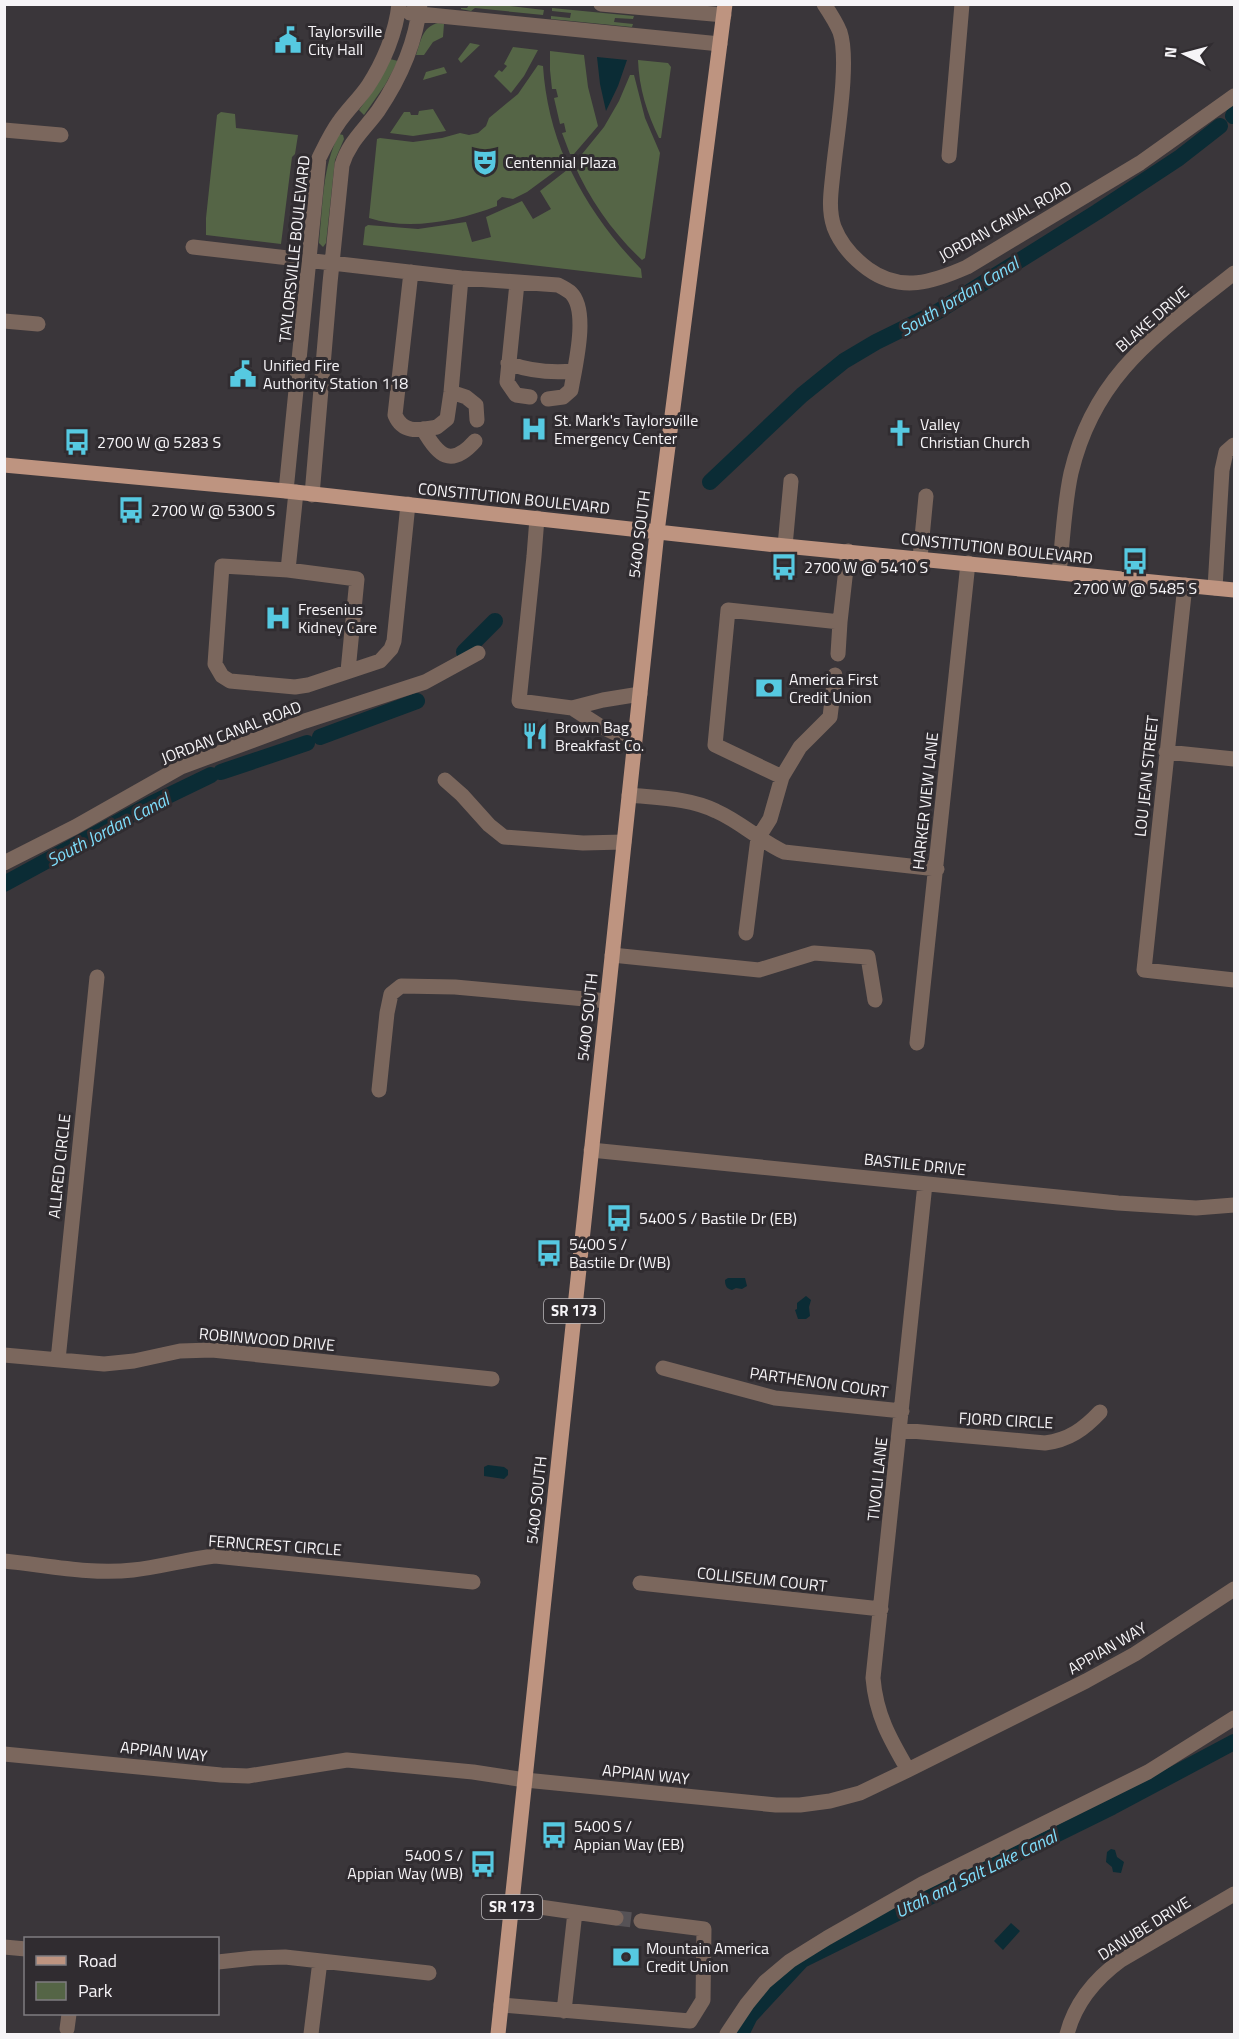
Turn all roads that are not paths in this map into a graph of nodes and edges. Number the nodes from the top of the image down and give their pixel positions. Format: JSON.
{"nodes":[{"id":1,"x":601,"y":4,"type":"edge"},
{"id":2,"x":824,"y":4,"type":"edge"},
{"id":3,"x":962,"y":4,"type":"edge"},
{"id":4,"x":398,"y":8,"type":"edge"},
{"id":5,"x":420,"y":9,"type":"edge"},
{"id":6,"x":724,"y":10,"type":"edge"},
{"id":7,"x":720,"y":44,"type":"junction"},
{"id":8,"x":1234,"y":96,"type":"edge"},
{"id":9,"x":339,"y":122,"type":"junction"},
{"id":10,"x":4,"y":130,"type":"edge"},
{"id":11,"x":61,"y":135,"type":"dead end"},
{"id":12,"x":357,"y":135,"type":"junction"},
{"id":13,"x":949,"y":156,"type":"dead end"},
{"id":14,"x":193,"y":247,"type":"dead end"},
{"id":15,"x":309,"y":260,"type":"junction"},
{"id":16,"x":333,"y":263,"type":"junction"},
{"id":17,"x":411,"y":272,"type":"junction"},
{"id":18,"x":1234,"y":273,"type":"edge"},
{"id":19,"x":461,"y":278,"type":"junction"},
{"id":20,"x":517,"y":282,"type":"junction"},
{"id":21,"x":4,"y":321,"type":"edge"},
{"id":22,"x":38,"y":324,"type":"dead end"},
{"id":23,"x":508,"y":363,"type":"junction"},
{"id":24,"x":574,"y":371,"type":"junction"},
{"id":25,"x":451,"y":392,"type":"junction"},
{"id":26,"x":530,"y":397,"type":"dead end"},
{"id":27,"x":548,"y":399,"type":"dead end"},
{"id":28,"x":477,"y":420,"type":"dead end"},
{"id":29,"x":423,"y":429,"type":"junction"},
{"id":30,"x":475,"y":441,"type":"dead end"},
{"id":31,"x":1234,"y":445,"type":"edge"},
{"id":32,"x":4,"y":465,"type":"edge"},
{"id":33,"x":791,"y":481,"type":"dead end"},
{"id":34,"x":291,"y":492,"type":"junction"},
{"id":35,"x":312,"y":495,"type":"junction"},
{"id":36,"x":926,"y":496,"type":"dead end"},
{"id":37,"x":408,"y":504,"type":"junction"},
{"id":38,"x":537,"y":518,"type":"junction"},
{"id":39,"x":657,"y":532,"type":"junction"},
{"id":40,"x":785,"y":546,"type":"junction"},
{"id":41,"x":848,"y":551,"type":"junction"},
{"id":42,"x":920,"y":558,"type":"junction"},
{"id":43,"x":968,"y":563,"type":"junction"},
{"id":44,"x":288,"y":570,"type":"junction"},
{"id":45,"x":1059,"y":572,"type":"junction"},
{"id":46,"x":1185,"y":585,"type":"junction"},
{"id":47,"x":1215,"y":588,"type":"junction"},
{"id":48,"x":1234,"y":590,"type":"edge"},
{"id":49,"x":840,"y":622,"type":"junction"},
{"id":50,"x":478,"y":653,"type":"dead end"},
{"id":51,"x":838,"y":654,"type":"dead end"},
{"id":52,"x":348,"y":671,"type":"junction"},
{"id":53,"x":835,"y":675,"type":"dead end"},
{"id":54,"x":640,"y":694,"type":"junction"},
{"id":55,"x":572,"y":708,"type":"junction"},
{"id":56,"x":634,"y":742,"type":"junction"},
{"id":57,"x":1166,"y":752,"type":"junction"},
{"id":58,"x":1234,"y":759,"type":"edge"},
{"id":59,"x":782,"y":777,"type":"junction"},
{"id":60,"x":445,"y":780,"type":"dead end"},
{"id":61,"x":629,"y":795,"type":"junction"},
{"id":62,"x":758,"y":838,"type":"junction"},
{"id":63,"x":624,"y":842,"type":"junction"},
{"id":64,"x":4,"y":863,"type":"edge"},
{"id":65,"x":937,"y":869,"type":"junction"},
{"id":66,"x":746,"y":933,"type":"dead end"},
{"id":67,"x":612,"y":955,"type":"junction"},
{"id":68,"x":97,"y":977,"type":"dead end"},
{"id":69,"x":1234,"y":980,"type":"edge"},
{"id":70,"x":875,"y":1000,"type":"dead end"},
{"id":71,"x":607,"y":1001,"type":"junction"},
{"id":72,"x":917,"y":1043,"type":"dead end"},
{"id":73,"x":379,"y":1090,"type":"dead end"},
{"id":74,"x":591,"y":1149,"type":"junction"},
{"id":75,"x":925,"y":1184,"type":"junction"},
{"id":76,"x":1234,"y":1205,"type":"edge"},
{"id":77,"x":4,"y":1354,"type":"edge"},
{"id":78,"x":58,"y":1360,"type":"junction"},
{"id":79,"x":663,"y":1368,"type":"dead end"},
{"id":80,"x":492,"y":1379,"type":"dead end"},
{"id":81,"x":902,"y":1411,"type":"junction"},
{"id":82,"x":1100,"y":1412,"type":"dead end"},
{"id":83,"x":900,"y":1430,"type":"junction"},
{"id":84,"x":4,"y":1561,"type":"edge"},
{"id":85,"x":473,"y":1582,"type":"dead end"},
{"id":86,"x":640,"y":1583,"type":"dead end"},
{"id":87,"x":1234,"y":1589,"type":"edge"},
{"id":88,"x":881,"y":1609,"type":"junction"},
{"id":89,"x":1234,"y":1718,"type":"edge"},
{"id":90,"x":4,"y":1754,"type":"edge"},
{"id":91,"x":908,"y":1770,"type":"junction"},
{"id":92,"x":525,"y":1780,"type":"junction"},
{"id":93,"x":1234,"y":1894,"type":"edge"},
{"id":94,"x":512,"y":1903,"type":"junction"},
{"id":95,"x":575,"y":1912,"type":"junction"},
{"id":96,"x":616,"y":1918,"type":"tunnel mouth"},
{"id":97,"x":641,"y":1921,"type":"tunnel mouth"},
{"id":98,"x":4,"y":1947,"type":"edge"},
{"id":99,"x":24,"y":1949,"type":"edge"},
{"id":100,"x":320,"y":1960,"type":"junction"},
{"id":101,"x":219,"y":1962,"type":"edge"},
{"id":102,"x":429,"y":1973,"type":"dead end"},
{"id":103,"x":501,"y":2005,"type":"junction"},
{"id":104,"x":564,"y":2011,"type":"junction"},
{"id":105,"x":69,"y":2015,"type":"edge"},
{"id":106,"x":67,"y":2029,"type":"dead end"},
{"id":107,"x":311,"y":2034,"type":"edge"},
{"id":108,"x":498,"y":2034,"type":"edge"},
{"id":109,"x":727,"y":2034,"type":"edge"},
{"id":110,"x":1067,"y":2034,"type":"edge"}],
"edges":[{"from":1,"to":6,"type":"street"},
{"from":2,"to":8,"type":"street","name":"JORDAN CANAL ROAD"},
{"from":3,"to":13,"type":"street"},
{"from":4,"to":5,"type":"street"},
{"from":4,"to":9,"type":"street","name":"TAYLORSVILLE BOULEVARD"},
{"from":5,"to":7,"type":"street"},
{"from":5,"to":12,"type":"street"},
{"from":6,"to":7,"type":"main road","name":"5400 SOUTH","number":"SR 173"},
{"from":7,"to":39,"type":"main road","name":"5400 SOUTH","number":"SR 173"},
{"from":9,"to":12,"type":"street"},
{"from":9,"to":15,"type":"street","name":"TAYLORSVILLE BOULEVARD"},
{"from":10,"to":11,"type":"street"},
{"from":12,"to":16,"type":"street"},
{"from":14,"to":15,"type":"street"},
{"from":15,"to":16,"type":"street"},
{"from":15,"to":34,"type":"street","name":"TAYLORSVILLE BOULEVARD"},
{"from":16,"to":17,"type":"street"},
{"from":16,"to":35,"type":"street"},
{"from":17,"to":19,"type":"street"},
{"from":17,"to":29,"type":"street"},
{"from":18,"to":45,"type":"street","name":"BLAKE DRIVE"},
{"from":19,"to":20,"type":"street"},
{"from":19,"to":25,"type":"street"},
{"from":20,"to":23,"type":"street"},
{"from":20,"to":24,"type":"street"},
{"from":21,"to":22,"type":"street"},
{"from":23,"to":24,"type":"street"},
{"from":23,"to":26,"type":"street"},
{"from":24,"to":27,"type":"street"},
{"from":25,"to":28,"type":"street"},
{"from":25,"to":29,"type":"street"},
{"from":29,"to":30,"type":"street"},
{"from":31,"to":47,"type":"street"},
{"from":32,"to":34,"type":"main road","name":"CONSTITUTION BOULEVARD"},
{"from":33,"to":40,"type":"street"},
{"from":34,"to":35,"type":"main road","name":"CONSTITUTION BOULEVARD"},
{"from":34,"to":44,"type":"street","name":"TAYLORSVILLE BOULEVARD"},
{"from":35,"to":37,"type":"main road","name":"CONSTITUTION BOULEVARD"},
{"from":36,"to":42,"type":"street"},
{"from":37,"to":38,"type":"main road","name":"CONSTITUTION BOULEVARD"},
{"from":37,"to":52,"type":"street"},
{"from":38,"to":39,"type":"main road","name":"CONSTITUTION BOULEVARD"},
{"from":38,"to":55,"type":"street"},
{"from":39,"to":40,"type":"main road","name":"CONSTITUTION BOULEVARD"},
{"from":39,"to":54,"type":"main road","name":"5400 SOUTH","number":"SR 173"},
{"from":40,"to":41,"type":"main road","name":"CONSTITUTION BOULEVARD"},
{"from":41,"to":42,"type":"main road","name":"CONSTITUTION BOULEVARD"},
{"from":41,"to":49,"type":"street"},
{"from":42,"to":43,"type":"main road","name":"CONSTITUTION BOULEVARD"},
{"from":43,"to":45,"type":"main road","name":"CONSTITUTION BOULEVARD"},
{"from":43,"to":65,"type":"street","name":"HARKER VIEW LANE"},
{"from":44,"to":52,"type":"street"},
{"from":44,"to":52,"type":"street"},
{"from":45,"to":46,"type":"main road","name":"CONSTITUTION BOULEVARD"},
{"from":46,"to":47,"type":"main road","name":"CONSTITUTION BOULEVARD"},
{"from":46,"to":57,"type":"street","name":"LOU JEAN STREET"},
{"from":47,"to":48,"type":"main road","name":"CONSTITUTION BOULEVARD"},
{"from":49,"to":51,"type":"street"},
{"from":49,"to":59,"type":"street"},
{"from":50,"to":64,"type":"street","name":"JORDAN CANAL ROAD"},
{"from":53,"to":59,"type":"street"},
{"from":54,"to":55,"type":"street"},
{"from":54,"to":56,"type":"main road","name":"5400 SOUTH","number":"SR 173"},
{"from":55,"to":56,"type":"street"},
{"from":56,"to":61,"type":"main road","name":"5400 SOUTH","number":"SR 173"},
{"from":57,"to":58,"type":"street"},
{"from":57,"to":69,"type":"street","name":"LOU JEAN STREET"},
{"from":59,"to":62,"type":"street"},
{"from":60,"to":63,"type":"street"},
{"from":61,"to":62,"type":"street"},
{"from":61,"to":63,"type":"main road","name":"5400 SOUTH","number":"SR 173"},
{"from":62,"to":65,"type":"street"},
{"from":62,"to":66,"type":"street"},
{"from":63,"to":67,"type":"main road","name":"5400 SOUTH","number":"SR 173"},
{"from":65,"to":72,"type":"street","name":"HARKER VIEW LANE"},
{"from":67,"to":70,"type":"street"},
{"from":67,"to":71,"type":"main road","name":"5400 SOUTH","number":"SR 173"},
{"from":68,"to":78,"type":"street","name":"ALLRED CIRCLE"},
{"from":71,"to":73,"type":"street"},
{"from":71,"to":74,"type":"main road","name":"5400 SOUTH","number":"SR 173"},
{"from":74,"to":75,"type":"street","name":"BASTILE DRIVE"},
{"from":74,"to":92,"type":"main road","name":"5400 SOUTH","number":"SR 173"},
{"from":75,"to":76,"type":"street","name":"BASTILE DRIVE"},
{"from":75,"to":81,"type":"street","name":"TIVOLI LANE"},
{"from":77,"to":78,"type":"street","name":"ROBINWOOD DRIVE"},
{"from":78,"to":80,"type":"street","name":"ROBINWOOD DRIVE"},
{"from":79,"to":81,"type":"street","name":"PARTHENON COURT"},
{"from":81,"to":83,"type":"street","name":"TIVOLI LANE"},
{"from":82,"to":83,"type":"street","name":"FJORD CIRCLE"},
{"from":83,"to":88,"type":"street","name":"TIVOLI LANE"},
{"from":84,"to":85,"type":"street","name":"FERNCREST CIRCLE"},
{"from":86,"to":88,"type":"street","name":"COLLISEUM COURT"},
{"from":87,"to":91,"type":"street","name":"APPIAN WAY"},
{"from":88,"to":91,"type":"street","name":"TIVOLI LANE"},
{"from":89,"to":109,"type":"street"},
{"from":90,"to":92,"type":"street","name":"APPIAN WAY"},
{"from":91,"to":92,"type":"street","name":"APPIAN WAY"},
{"from":92,"to":94,"type":"main road","name":"5400 SOUTH","number":"SR 173"},
{"from":93,"to":110,"type":"street","name":"DANUBE DRIVE"},
{"from":94,"to":95,"type":"street"},
{"from":94,"to":103,"type":"main road","name":"5400 SOUTH","number":"SR 173"},
{"from":95,"to":96,"type":"street"},
{"from":95,"to":104,"type":"street"},
{"from":97,"to":104,"type":"street"},
{"from":98,"to":99,"type":"street"},
{"from":100,"to":101,"type":"street"},
{"from":100,"to":102,"type":"street"},
{"from":100,"to":107,"type":"street"},
{"from":103,"to":104,"type":"street"},
{"from":103,"to":108,"type":"main road","name":"5400 SOUTH","number":"SR 173"},
{"from":105,"to":106,"type":"street"}]}
